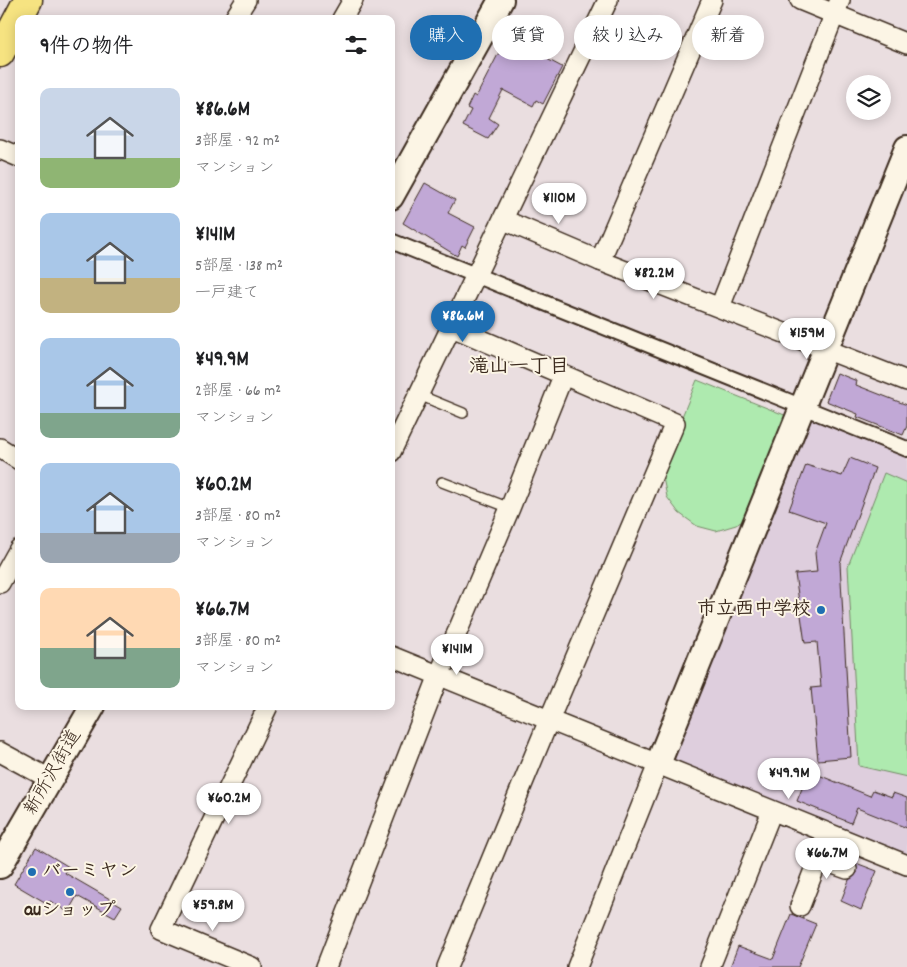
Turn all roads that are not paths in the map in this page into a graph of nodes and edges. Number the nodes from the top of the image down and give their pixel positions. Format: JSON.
{"nodes":[{"id":1,"x":28,"y":0,"type":"edge"},
{"id":2,"x":246,"y":0,"type":"edge"},
{"id":3,"x":354,"y":0,"type":"edge"},
{"id":4,"x":501,"y":0,"type":"edge"},
{"id":5,"x":608,"y":0,"type":"edge"},
{"id":6,"x":712,"y":0,"type":"edge"},
{"id":7,"x":800,"y":0,"type":"edge"},
{"id":8,"x":837,"y":7,"type":"edge"},
{"id":9,"x":20,"y":15,"type":"edge"},
{"id":10,"x":237,"y":15,"type":"edge"},
{"id":11,"x":345,"y":15,"type":"edge"},
{"id":12,"x":15,"y":25,"type":"edge"},
{"id":13,"x":907,"y":44,"type":"edge"},
{"id":14,"x":0,"y":53,"type":"edge"},
{"id":15,"x":907,"y":148,"type":"edge"},
{"id":16,"x":0,"y":149,"type":"edge"},
{"id":17,"x":15,"y":155,"type":"edge"},
{"id":18,"x":395,"y":191,"type":"edge"},
{"id":19,"x":504,"y":220,"type":"junction"},
{"id":20,"x":395,"y":244,"type":"edge"},
{"id":21,"x":600,"y":261,"type":"junction"},
{"id":22,"x":477,"y":275,"type":"junction"},
{"id":23,"x":720,"y":307,"type":"junction"},
{"id":24,"x":452,"y":327,"type":"junction"},
{"id":25,"x":825,"y":349,"type":"junction"},
{"id":26,"x":564,"y":376,"type":"junction"},
{"id":27,"x":907,"y":382,"type":"edge"},
{"id":28,"x":419,"y":395,"type":"junction"},
{"id":29,"x":802,"y":406,"type":"junction"},
{"id":30,"x":463,"y":413,"type":"dead end"},
{"id":31,"x":395,"y":444,"type":"edge"},
{"id":32,"x":0,"y":448,"type":"edge"},
{"id":33,"x":907,"y":449,"type":"edge"},
{"id":34,"x":15,"y":457,"type":"edge"},
{"id":35,"x":442,"y":482,"type":"dead end"},
{"id":36,"x":510,"y":508,"type":"junction"},
{"id":37,"x":15,"y":555,"type":"edge"},
{"id":38,"x":0,"y":583,"type":"edge"},
{"id":39,"x":395,"y":658,"type":"edge"},
{"id":40,"x":439,"y":675,"type":"junction"},
{"id":41,"x":91,"y":710,"type":"edge"},
{"id":42,"x":266,"y":710,"type":"edge"},
{"id":43,"x":548,"y":720,"type":"junction"},
{"id":44,"x":0,"y":752,"type":"edge"},
{"id":45,"x":658,"y":764,"type":"junction"},
{"id":46,"x":50,"y":779,"type":"junction"},
{"id":47,"x":772,"y":811,"type":"junction"},
{"id":48,"x":828,"y":834,"type":"junction"},
{"id":49,"x":819,"y":859,"type":"junction"},
{"id":50,"x":907,"y":864,"type":"edge"},
{"id":51,"x":0,"y":866,"type":"edge"},
{"id":52,"x":847,"y":869,"type":"dead end"},
{"id":53,"x":800,"y":906,"type":"dead end"},
{"id":54,"x":252,"y":967,"type":"edge"},
{"id":55,"x":326,"y":967,"type":"edge"},
{"id":56,"x":448,"y":967,"type":"edge"},
{"id":57,"x":577,"y":967,"type":"edge"},
{"id":58,"x":710,"y":967,"type":"edge"}],
"edges":[{"from":1,"to":9,"type":"main road"},
{"from":2,"to":10,"type":"street"},
{"from":3,"to":11,"type":"street"},
{"from":4,"to":18,"type":"street"},
{"from":5,"to":19,"type":"street"},
{"from":6,"to":21,"type":"street"},
{"from":7,"to":8,"type":"street"},
{"from":8,"to":13,"type":"street"},
{"from":8,"to":23,"type":"street"},
{"from":12,"to":14,"type":"main road"},
{"from":15,"to":25,"type":"street"},
{"from":16,"to":17,"type":"street"},
{"from":19,"to":21,"type":"street"},
{"from":19,"to":22,"type":"street"},
{"from":20,"to":22,"type":"street"},
{"from":21,"to":23,"type":"street"},
{"from":22,"to":24,"type":"street"},
{"from":22,"to":29,"type":"street"},
{"from":23,"to":25,"type":"street"},
{"from":24,"to":26,"type":"street"},
{"from":24,"to":28,"type":"street"},
{"from":25,"to":27,"type":"street"},
{"from":25,"to":29,"type":"street"},
{"from":26,"to":36,"type":"street"},
{"from":26,"to":43,"type":"street"},
{"from":28,"to":30,"type":"lane"},
{"from":28,"to":31,"type":"street"},
{"from":29,"to":33,"type":"street"},
{"from":29,"to":45,"type":"street"},
{"from":32,"to":34,"type":"street"},
{"from":35,"to":36,"type":"lane"},
{"from":36,"to":40,"type":"street"},
{"from":37,"to":38,"type":"street"},
{"from":39,"to":40,"type":"street"},
{"from":40,"to":43,"type":"street"},
{"from":40,"to":55,"type":"street"},
{"from":41,"to":46,"type":"street","name":"新所沢街道"},
{"from":42,"to":54,"type":"street"},
{"from":43,"to":45,"type":"street"},
{"from":43,"to":56,"type":"street"},
{"from":44,"to":46,"type":"street"},
{"from":45,"to":47,"type":"street"},
{"from":45,"to":57,"type":"street"},
{"from":46,"to":51,"type":"street","name":"新所沢街道"},
{"from":47,"to":48,"type":"street"},
{"from":47,"to":58,"type":"street"},
{"from":48,"to":49,"type":"street"},
{"from":48,"to":50,"type":"street"},
{"from":49,"to":52,"type":"street"},
{"from":49,"to":53,"type":"street"}]}
